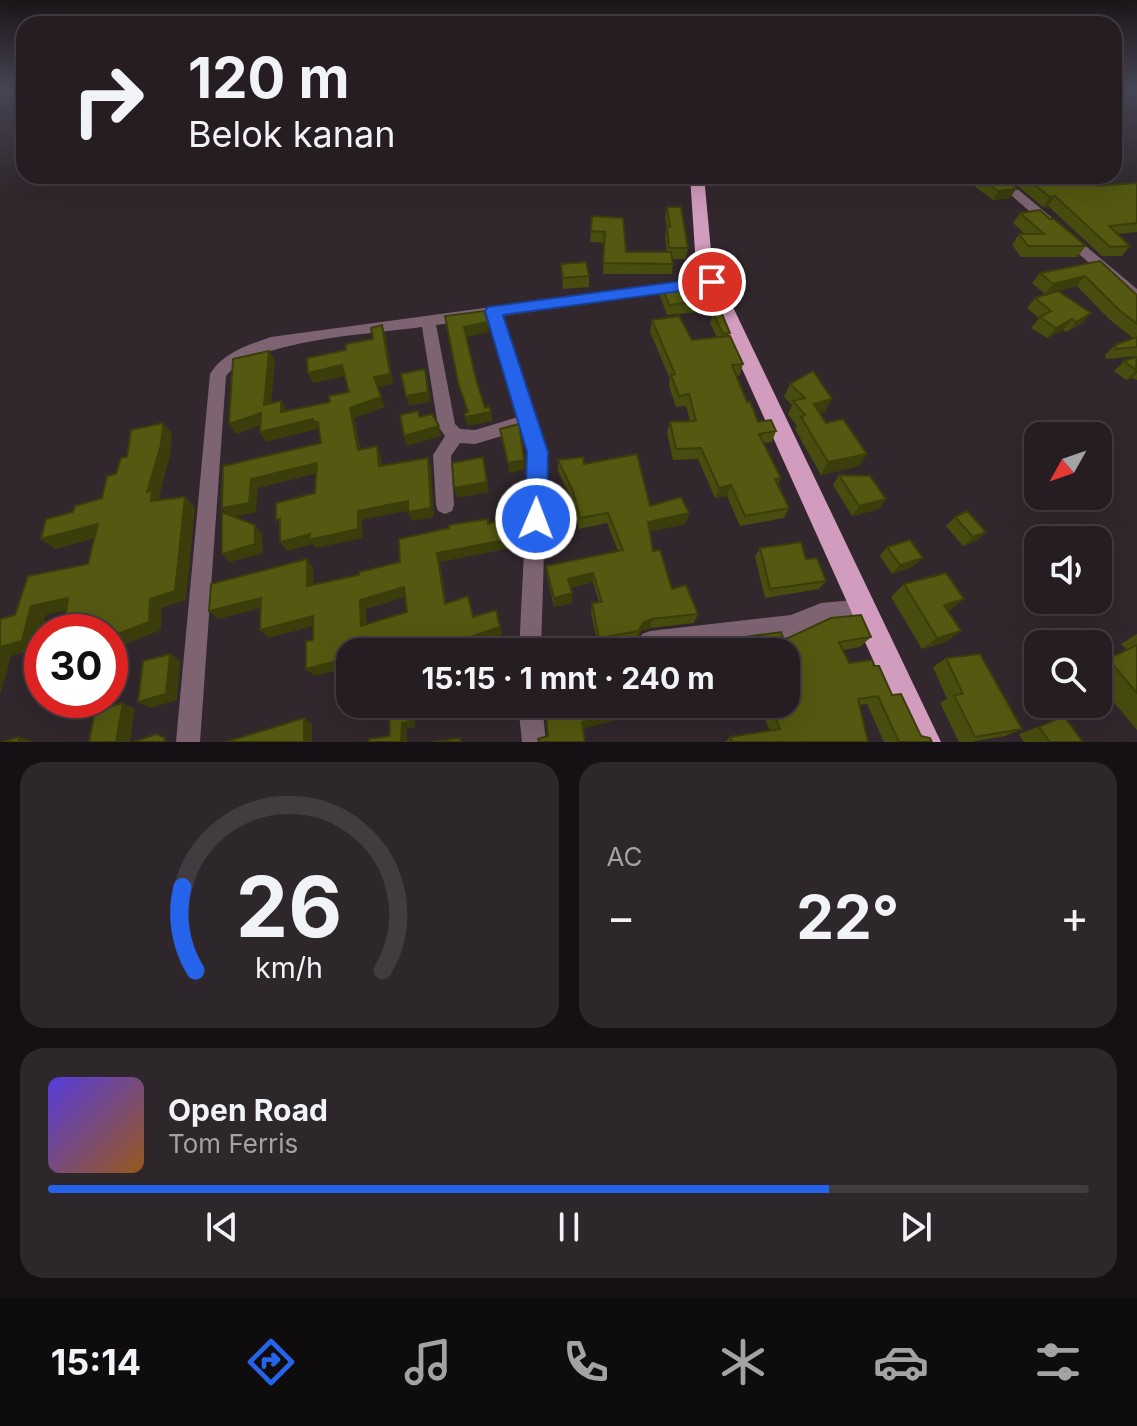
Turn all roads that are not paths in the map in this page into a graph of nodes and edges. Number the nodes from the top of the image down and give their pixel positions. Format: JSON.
{"nodes":[{"id":1,"x":698,"y":184,"type":"edge"},
{"id":2,"x":1004,"y":184,"type":"edge"},
{"id":3,"x":712,"y":282,"type":"junction"},
{"id":4,"x":1137,"y":297,"type":"edge"},
{"id":5,"x":493,"y":311,"type":"junction"},
{"id":6,"x":428,"y":320,"type":"junction"},
{"id":7,"x":528,"y":421,"type":"junction"},
{"id":8,"x":455,"y":436,"type":"junction"},
{"id":9,"x":445,"y":505,"type":"dead end"},
{"id":10,"x":865,"y":610,"type":"junction"},
{"id":11,"x":531,"y":638,"type":"edge"},
{"id":12,"x":685,"y":638,"type":"edge"},
{"id":13,"x":531,"y":718,"type":"edge"},
{"id":14,"x":188,"y":742,"type":"edge"},
{"id":15,"x":534,"y":742,"type":"edge"},
{"id":16,"x":926,"y":742,"type":"edge"}],
"edges":[{"from":1,"to":3,"type":"main road"},
{"from":2,"to":4,"type":"street"},
{"from":3,"to":5,"type":"street"},
{"from":3,"to":10,"type":"main road"},
{"from":5,"to":6,"type":"street"},
{"from":5,"to":7,"type":"street"},
{"from":6,"to":8,"type":"street"},
{"from":6,"to":14,"type":"street"},
{"from":7,"to":8,"type":"street"},
{"from":7,"to":11,"type":"street"},
{"from":8,"to":9,"type":"street"},
{"from":10,"to":12,"type":"street"},
{"from":10,"to":16,"type":"main road"},
{"from":13,"to":15,"type":"street"}]}
